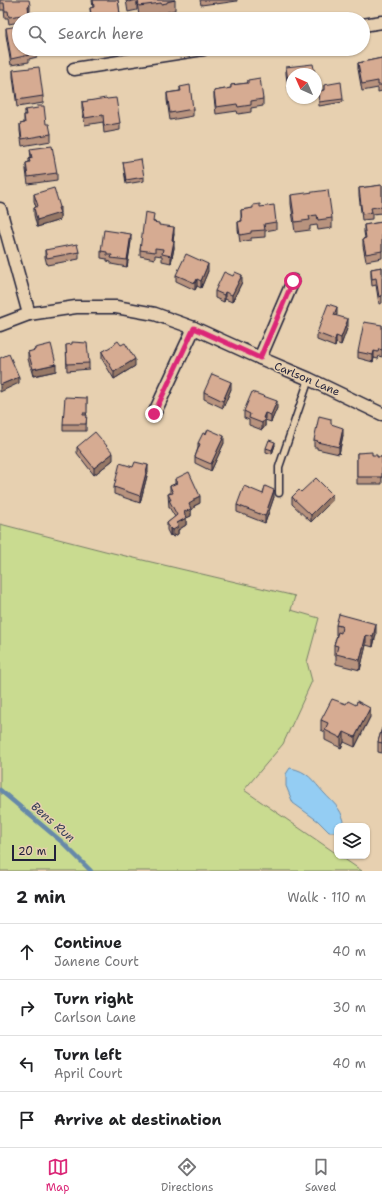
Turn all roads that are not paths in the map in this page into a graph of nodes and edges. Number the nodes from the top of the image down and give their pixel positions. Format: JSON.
{"nodes":[{"id":1,"x":382,"y":22,"type":"edge"},
{"id":2,"x":370,"y":24,"type":"edge"},
{"id":3,"x":158,"y":56,"type":"edge"},
{"id":4,"x":74,"y":69,"type":"dead end"},
{"id":5,"x":0,"y":210,"type":"edge"},
{"id":6,"x":293,"y":281,"type":"dead end"},
{"id":7,"x":29,"y":314,"type":"junction"},
{"id":8,"x":0,"y":325,"type":"edge"},
{"id":9,"x":194,"y":328,"type":"junction"},
{"id":10,"x":260,"y":358,"type":"junction"},
{"id":11,"x":309,"y":379,"type":"junction"},
{"id":12,"x":154,"y":414,"type":"dead end"},
{"id":13,"x":382,"y":414,"type":"edge"},
{"id":14,"x":279,"y":493,"type":"dead end"}],
"edges":[{"from":1,"to":2,"type":"street"},
{"from":3,"to":4,"type":"street"},
{"from":5,"to":7,"type":"street"},
{"from":6,"to":10,"type":"street"},
{"from":7,"to":8,"type":"street","name":"Carlson Lane"},
{"from":7,"to":9,"type":"street","name":"Carlson Lane"},
{"from":9,"to":10,"type":"street","name":"Carlson Lane"},
{"from":9,"to":12,"type":"street"},
{"from":10,"to":11,"type":"street","name":"Carlson Lane"},
{"from":11,"to":13,"type":"street","name":"Carlson Lane"},
{"from":11,"to":14,"type":"lane"}]}
